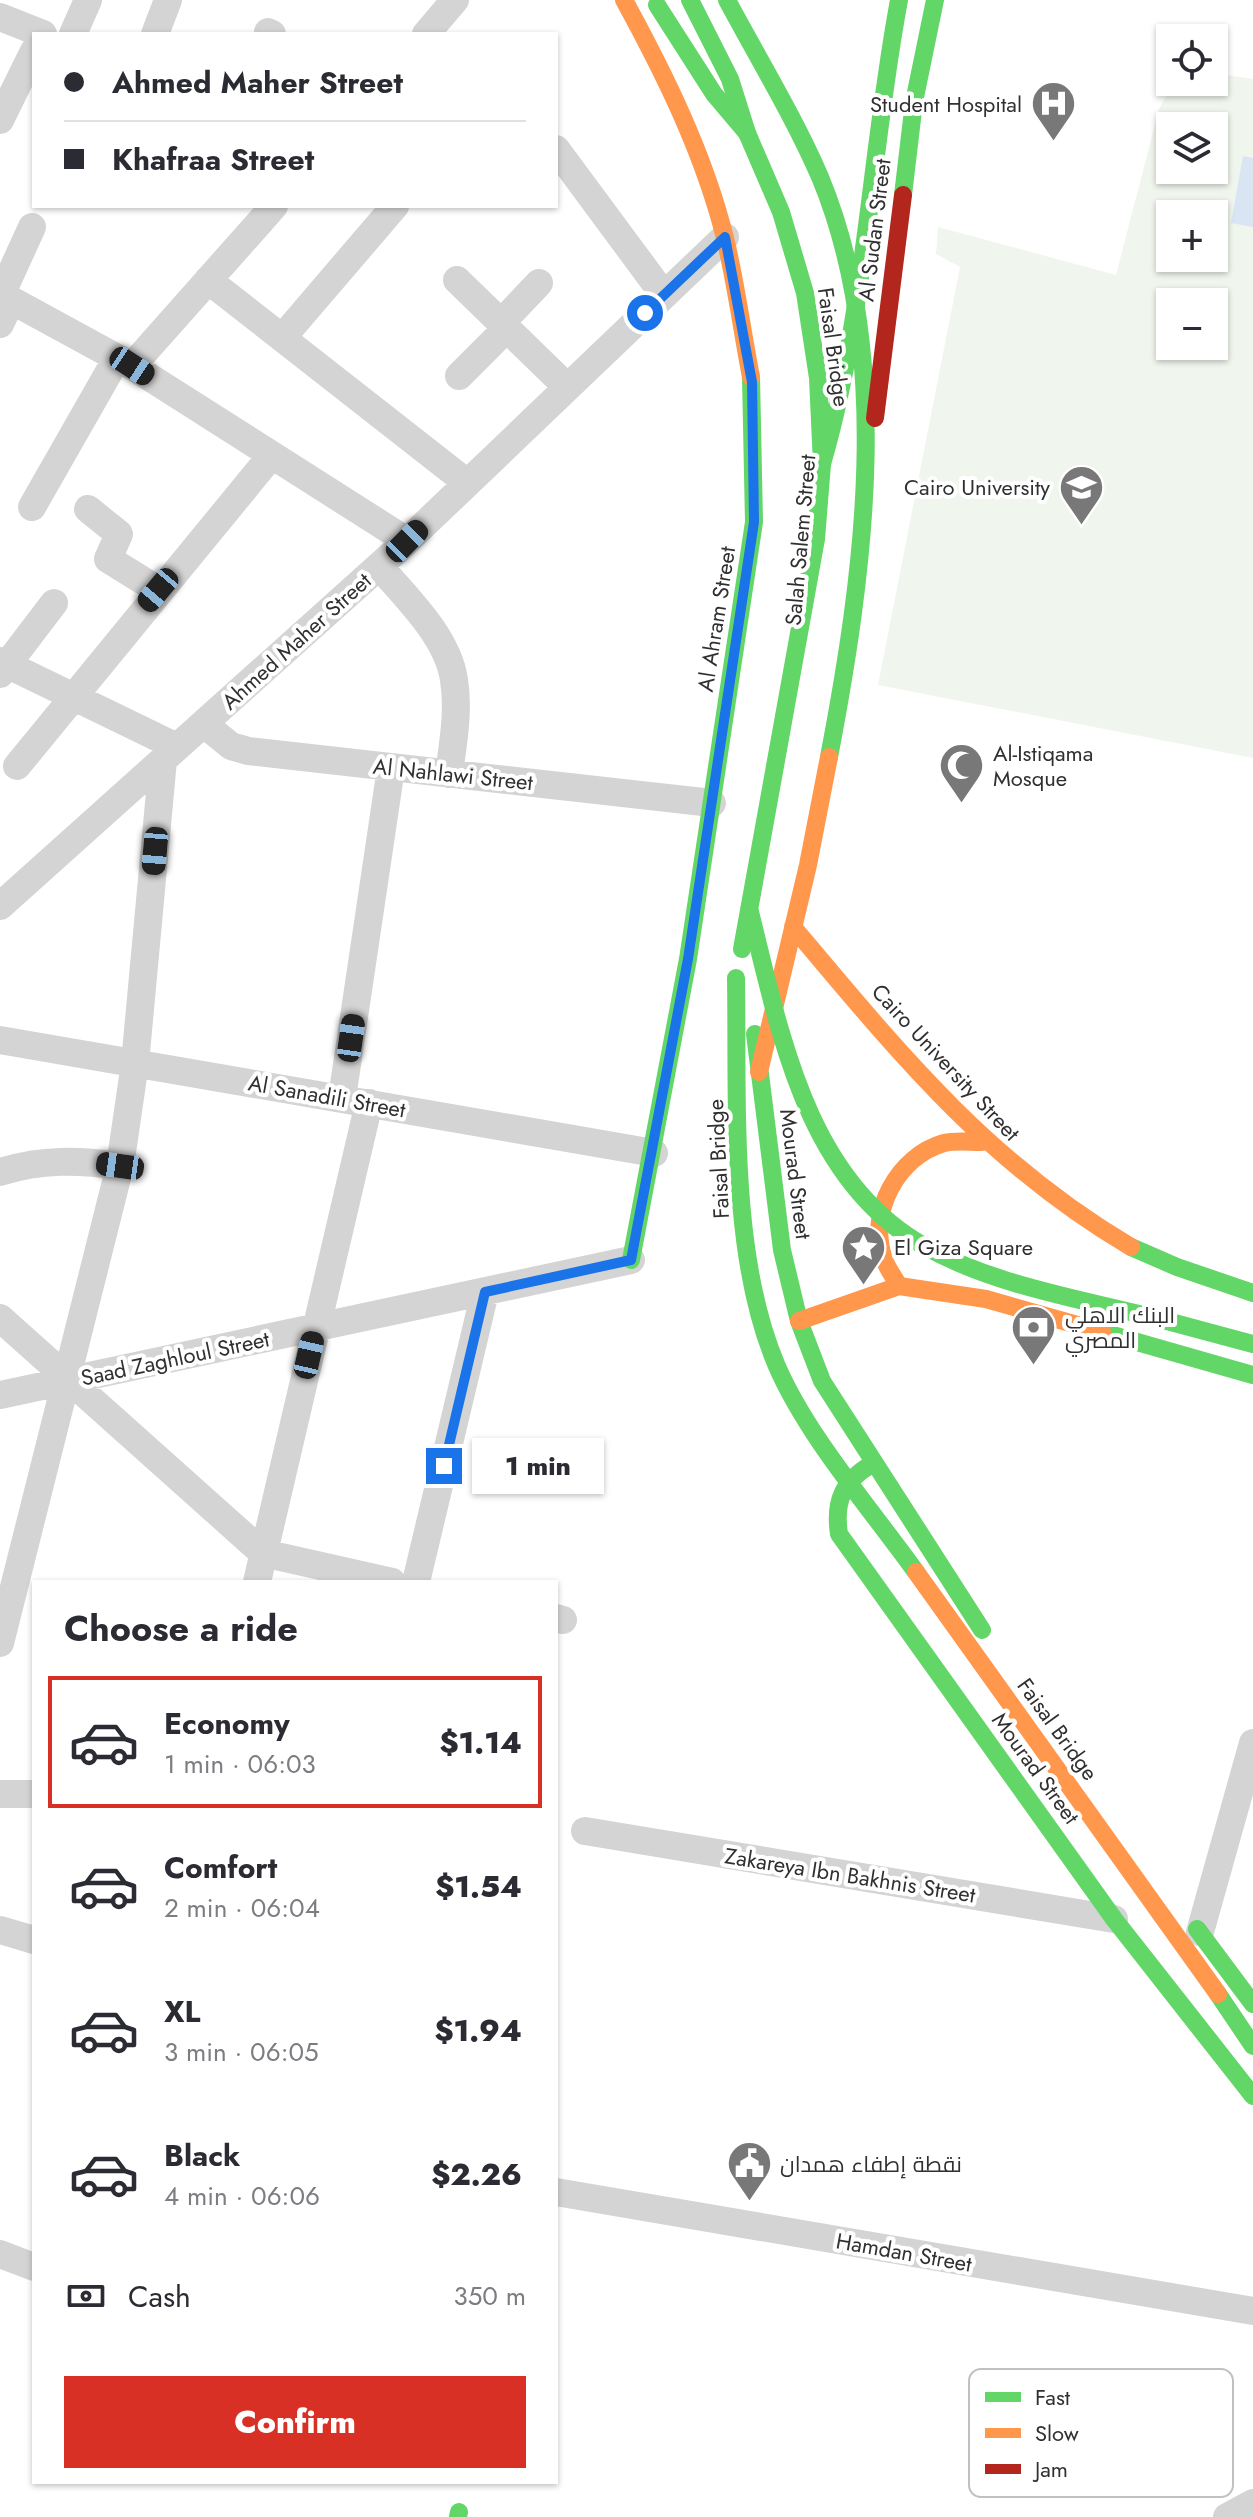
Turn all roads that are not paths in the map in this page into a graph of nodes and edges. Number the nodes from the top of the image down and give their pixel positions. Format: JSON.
{"nodes":[{"id":1,"x":88,"y":0,"type":"edge"},
{"id":2,"x":168,"y":0,"type":"edge"},
{"id":3,"x":455,"y":0,"type":"edge"},
{"id":4,"x":624,"y":0,"type":"edge"},
{"id":5,"x":654,"y":0,"type":"edge"},
{"id":6,"x":676,"y":0,"type":"edge"},
{"id":7,"x":690,"y":0,"type":"edge"},
{"id":8,"x":899,"y":0,"type":"edge"},
{"id":9,"x":911,"y":0,"type":"edge"},
{"id":10,"x":935,"y":0,"type":"edge"},
{"id":11,"x":730,"y":5,"type":"edge"},
{"id":12,"x":0,"y":17,"type":"edge"},
{"id":13,"x":437,"y":30,"type":"edge"},
{"id":14,"x":38,"y":32,"type":"edge"},
{"id":15,"x":74,"y":32,"type":"edge"},
{"id":16,"x":156,"y":32,"type":"edge"},
{"id":17,"x":32,"y":55,"type":"edge"},
{"id":18,"x":720,"y":68,"type":"junction"},
{"id":19,"x":914,"y":102,"type":"junction"},
{"id":20,"x":0,"y":120,"type":"edge"},
{"id":21,"x":747,"y":133,"type":"junction"},
{"id":22,"x":558,"y":152,"type":"edge"},
{"id":23,"x":272,"y":208,"type":"edge"},
{"id":24,"x":393,"y":208,"type":"edge"},
{"id":25,"x":32,"y":227,"type":"dead end"},
{"id":26,"x":725,"y":237,"type":"junction"},
{"id":27,"x":208,"y":280,"type":"junction"},
{"id":28,"x":457,"y":280,"type":"dead end"},
{"id":29,"x":539,"y":283,"type":"dead end"},
{"id":30,"x":664,"y":295,"type":"junction"},
{"id":31,"x":3,"y":303,"type":"edge"},
{"id":32,"x":817,"y":313,"type":"junction"},
{"id":33,"x":504,"y":325,"type":"junction"},
{"id":34,"x":282,"y":338,"type":"junction"},
{"id":35,"x":124,"y":362,"type":"junction"},
{"id":36,"x":459,"y":376,"type":"dead end"},
{"id":37,"x":862,"y":380,"type":"junction"},
{"id":38,"x":567,"y":387,"type":"junction"},
{"id":39,"x":271,"y":456,"type":"junction"},
{"id":40,"x":822,"y":464,"type":"junction"},
{"id":41,"x":868,"y":468,"type":"junction"},
{"id":42,"x":466,"y":482,"type":"junction"},
{"id":43,"x":32,"y":507,"type":"dead end"},
{"id":44,"x":88,"y":509,"type":"dead end"},
{"id":45,"x":407,"y":541,"type":"junction"},
{"id":46,"x":379,"y":566,"type":"junction"},
{"id":47,"x":158,"y":590,"type":"junction"},
{"id":48,"x":54,"y":603,"type":"dead end"},
{"id":49,"x":2,"y":667,"type":"edge"},
{"id":50,"x":71,"y":696,"type":"junction"},
{"id":51,"x":204,"y":724,"type":"junction"},
{"id":52,"x":170,"y":753,"type":"junction"},
{"id":53,"x":17,"y":766,"type":"dead end"},
{"id":54,"x":391,"y":768,"type":"junction"},
{"id":55,"x":449,"y":774,"type":"junction"},
{"id":56,"x":712,"y":803,"type":"junction"},
{"id":57,"x":12,"y":878,"type":"edge"},
{"id":58,"x":0,"y":906,"type":"edge"},
{"id":59,"x":750,"y":912,"type":"junction"},
{"id":60,"x":793,"y":927,"type":"junction"},
{"id":61,"x":742,"y":973,"type":"junction"},
{"id":62,"x":0,"y":1040,"type":"edge"},
{"id":63,"x":135,"y":1063,"type":"junction"},
{"id":64,"x":759,"y":1072,"type":"junction"},
{"id":65,"x":342,"y":1098,"type":"junction"},
{"id":66,"x":369,"y":1103,"type":"junction"},
{"id":67,"x":982,"y":1142,"type":"junction"},
{"id":68,"x":654,"y":1153,"type":"junction"},
{"id":69,"x":120,"y":1166,"type":"junction"},
{"id":70,"x":0,"y":1172,"type":"edge"},
{"id":71,"x":631,"y":1260,"type":"joint"},
{"id":72,"x":899,"y":1286,"type":"junction"},
{"id":73,"x":485,"y":1292,"type":"junction"},
{"id":74,"x":1253,"y":1293,"type":"edge"},
{"id":75,"x":0,"y":1318,"type":"edge"},
{"id":76,"x":799,"y":1321,"type":"junction"},
{"id":77,"x":316,"y":1327,"type":"junction"},
{"id":78,"x":1253,"y":1344,"type":"edge"},
{"id":79,"x":1253,"y":1375,"type":"edge"},
{"id":80,"x":69,"y":1381,"type":"junction"},
{"id":81,"x":0,"y":1395,"type":"edge"},
{"id":82,"x":872,"y":1464,"type":"junction"},
{"id":83,"x":263,"y":1553,"type":"junction"},
{"id":84,"x":8,"y":1579,"type":"edge"},
{"id":85,"x":257,"y":1580,"type":"edge"},
{"id":86,"x":383,"y":1580,"type":"edge"},
{"id":87,"x":416,"y":1580,"type":"edge"},
{"id":88,"x":0,"y":1643,"type":"edge"},
{"id":89,"x":995,"y":1649,"type":"dead end"},
{"id":90,"x":1030,"y":1699,"type":"dead end"},
{"id":91,"x":1253,"y":1743,"type":"edge"},
{"id":92,"x":0,"y":1794,"type":"edge"},
{"id":93,"x":32,"y":1794,"type":"edge"},
{"id":94,"x":585,"y":1831,"type":"dead end"},
{"id":95,"x":1154,"y":1871,"type":"dead end"},
{"id":96,"x":1181,"y":1908,"type":"dead end"},
{"id":97,"x":1114,"y":1919,"type":"junction"},
{"id":98,"x":0,"y":1930,"type":"edge"},
{"id":99,"x":1200,"y":1932,"type":"junction"},
{"id":100,"x":32,"y":1939,"type":"edge"},
{"id":101,"x":1253,"y":2004,"type":"edge"},
{"id":102,"x":1253,"y":2046,"type":"edge"},
{"id":103,"x":1253,"y":2096,"type":"edge"},
{"id":104,"x":558,"y":2192,"type":"edge"},
{"id":105,"x":0,"y":2254,"type":"edge"},
{"id":106,"x":32,"y":2266,"type":"edge"},
{"id":107,"x":1253,"y":2311,"type":"edge"},
{"id":108,"x":1253,"y":2503,"type":"edge"},
{"id":109,"x":1227,"y":2517,"type":"edge"}],
"edges":[{"from":1,"to":15,"type":"street"},
{"from":2,"to":16,"type":"street"},
{"from":3,"to":13,"type":"street"},
{"from":4,"to":26,"type":"main road","name":"Al Ahram Street"},
{"from":5,"to":21,"type":"main road"},
{"from":6,"to":18,"type":"main road","name":"Salah Salem Street"},
{"from":7,"to":21,"type":"main road","bridge":true},
{"from":8,"to":40,"type":"main road","bridge":true},
{"from":9,"to":19,"type":"main road"},
{"from":10,"to":19,"type":"main road","name":"Al Sudan Street"},
{"from":11,"to":18,"type":"main road"},
{"from":11,"to":37,"type":"main road"},
{"from":12,"to":14,"type":"street"},
{"from":17,"to":20,"type":"street"},
{"from":18,"to":32,"type":"main road","name":"Salah Salem Street"},
{"from":19,"to":41,"type":"main road","name":"Al Sudan Street"},
{"from":21,"to":40,"type":"main road","name":"Faisal Bridge","bridge":true},
{"from":22,"to":30,"type":"street"},
{"from":23,"to":27,"type":"street"},
{"from":24,"to":34,"type":"street"},
{"from":25,"to":31,"type":"street"},
{"from":26,"to":30,"type":"street","name":"Ahmed Maher Street"},
{"from":26,"to":56,"type":"main road","name":"Al Ahram Street"},
{"from":27,"to":34,"type":"street"},
{"from":27,"to":35,"type":"street"},
{"from":28,"to":33,"type":"street"},
{"from":29,"to":33,"type":"street"},
{"from":30,"to":38,"type":"street","name":"Ahmed Maher Street"},
{"from":31,"to":35,"type":"street"},
{"from":32,"to":37,"type":"main road"},
{"from":32,"to":61,"type":"main road","name":"Salah Salem Street"},
{"from":33,"to":36,"type":"street"},
{"from":33,"to":38,"type":"street"},
{"from":34,"to":42,"type":"street"},
{"from":35,"to":39,"type":"street"},
{"from":35,"to":43,"type":"street"},
{"from":37,"to":41,"type":"main road"},
{"from":38,"to":42,"type":"street","name":"Ahmed Maher Street"},
{"from":39,"to":45,"type":"street"},
{"from":39,"to":47,"type":"street"},
{"from":40,"to":59,"type":"main road","name":"Faisal Bridge"},
{"from":41,"to":60,"type":"main road"},
{"from":42,"to":45,"type":"street","name":"Ahmed Maher Street"},
{"from":44,"to":47,"type":"street"},
{"from":45,"to":46,"type":"street","name":"Ahmed Maher Street"},
{"from":46,"to":51,"type":"street","name":"Ahmed Maher Street"},
{"from":46,"to":55,"type":"street"},
{"from":47,"to":50,"type":"street"},
{"from":48,"to":49,"type":"street"},
{"from":49,"to":50,"type":"street"},
{"from":50,"to":52,"type":"street"},
{"from":50,"to":53,"type":"street"},
{"from":51,"to":52,"type":"street","name":"Ahmed Maher Street"},
{"from":51,"to":54,"type":"street","name":"Al Nahlawi Street"},
{"from":52,"to":57,"type":"street","name":"Ahmed Maher Street"},
{"from":52,"to":63,"type":"street"},
{"from":54,"to":55,"type":"street","name":"Al Nahlawi Street"},
{"from":54,"to":65,"type":"street"},
{"from":55,"to":56,"type":"street","name":"Al Nahlawi Street"},
{"from":56,"to":68,"type":"main road","name":"Al Ahram Street"},
{"from":57,"to":58,"type":"street","name":"Ahmed Maher Street"},
{"from":59,"to":61,"type":"main road","name":"Faisal Bridge"},
{"from":59,"to":78,"type":"main road","bridge":true},
{"from":60,"to":64,"type":"main road"},
{"from":60,"to":67,"type":"main road","name":"Cairo University Street"},
{"from":61,"to":64,"type":"main road","name":"Mourad Street"},
{"from":61,"to":102,"type":"main road","name":"Faisal Bridge","bridge":true},
{"from":62,"to":63,"type":"street","name":"Al Sanadili Street"},
{"from":63,"to":65,"type":"street","name":"Al Sanadili Street"},
{"from":63,"to":69,"type":"street"},
{"from":64,"to":76,"type":"main road","name":"Mourad Street"},
{"from":65,"to":66,"type":"street","name":"Al Sanadili Street"},
{"from":66,"to":68,"type":"street","name":"Al Sanadili Street"},
{"from":66,"to":77,"type":"street"},
{"from":67,"to":72,"type":"main road"},
{"from":67,"to":74,"type":"main road","name":"Cairo University Street"},
{"from":68,"to":71,"type":"main road","name":"Al Ahram Street"},
{"from":69,"to":70,"type":"street"},
{"from":69,"to":80,"type":"street"},
{"from":71,"to":73,"type":"street","name":"Saad Zaghloul Street"},
{"from":72,"to":76,"type":"main road"},
{"from":72,"to":79,"type":"main road"},
{"from":73,"to":77,"type":"street","name":"Saad Zaghloul Street"},
{"from":73,"to":87,"type":"street"},
{"from":75,"to":80,"type":"street"},
{"from":76,"to":82,"type":"main road","name":"Mourad Street"},
{"from":77,"to":80,"type":"street","name":"Saad Zaghloul Street"},
{"from":77,"to":83,"type":"street"},
{"from":80,"to":81,"type":"street","name":"Saad Zaghloul Street"},
{"from":80,"to":83,"type":"street"},
{"from":80,"to":84,"type":"street"},
{"from":82,"to":89,"type":"main road","name":"Mourad Street"},
{"from":82,"to":97,"type":"main road","name":"Mourad Street"},
{"from":83,"to":85,"type":"street"},
{"from":83,"to":86,"type":"street"},
{"from":84,"to":88,"type":"street"},
{"from":90,"to":95,"type":"main road","name":"Mourad Street"},
{"from":91,"to":99,"type":"street"},
{"from":92,"to":93,"type":"street"},
{"from":94,"to":97,"type":"street","name":"Zakareya Ibn Bakhnis Street"},
{"from":96,"to":99,"type":"main road"},
{"from":97,"to":103,"type":"main road","name":"Mourad Street"},
{"from":98,"to":100,"type":"street"},
{"from":99,"to":101,"type":"main road"},
{"from":104,"to":107,"type":"street","name":"Hamdan Street"},
{"from":105,"to":106,"type":"street"},
{"from":108,"to":109,"type":"street"}]}
